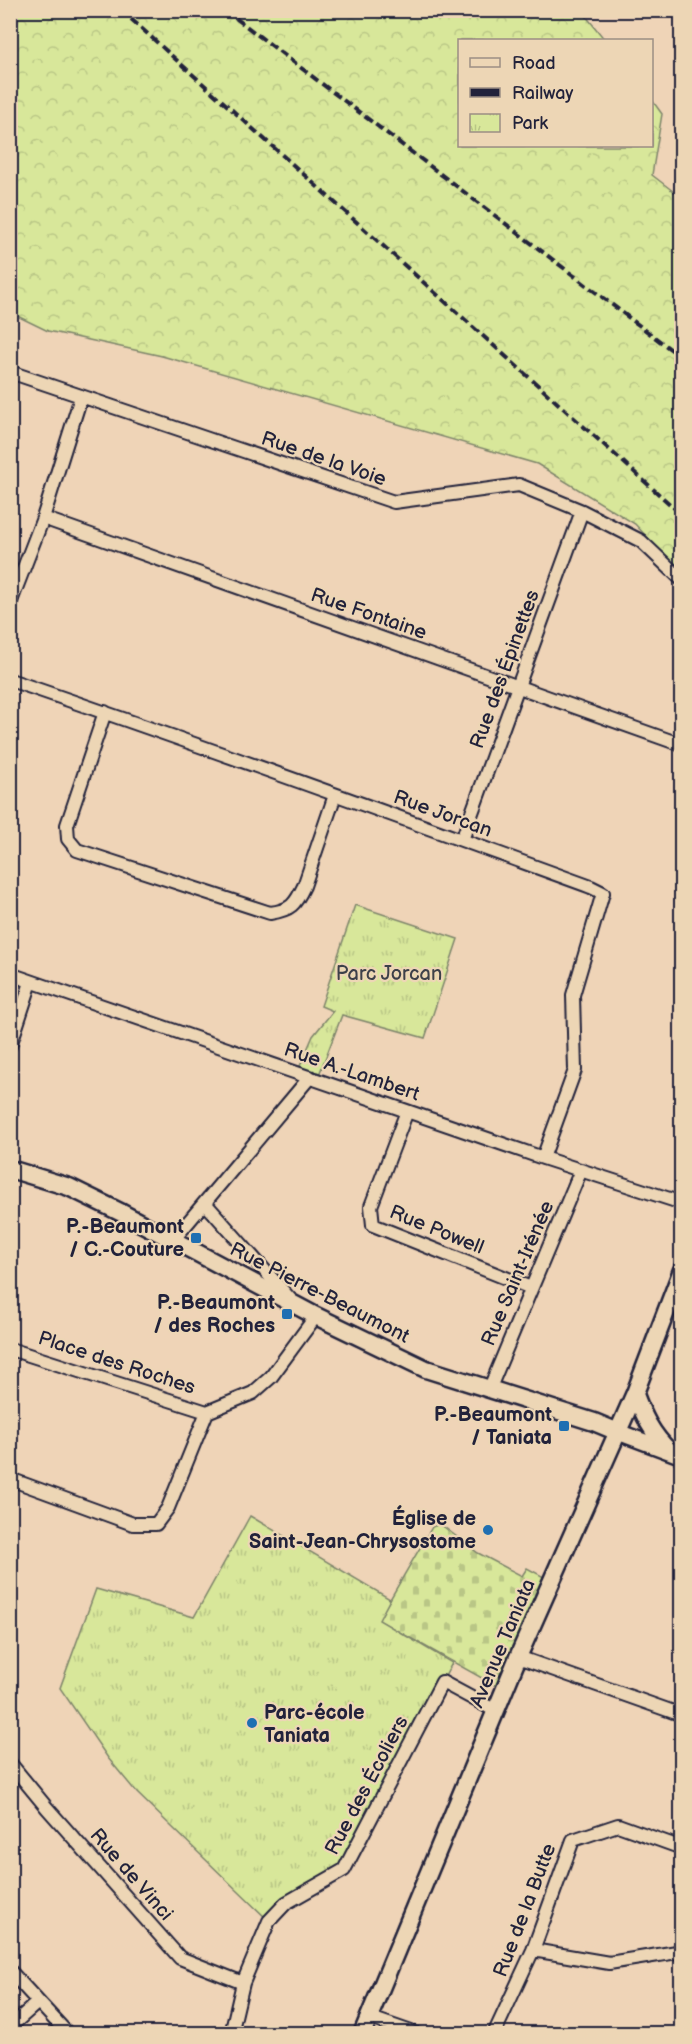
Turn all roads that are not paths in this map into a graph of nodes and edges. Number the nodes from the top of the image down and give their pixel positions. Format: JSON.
{"nodes":[{"id":1,"x":10,"y":372,"type":"edge"},
{"id":2,"x":81,"y":397,"type":"junction"},
{"id":3,"x":582,"y":511,"type":"junction"},
{"id":4,"x":43,"y":518,"type":"junction"},
{"id":5,"x":681,"y":580,"type":"edge"},
{"id":6,"x":10,"y":604,"type":"edge"},
{"id":7,"x":10,"y":680,"type":"edge"},
{"id":8,"x":518,"y":687,"type":"junction"},
{"id":9,"x":105,"y":712,"type":"junction"},
{"id":10,"x":681,"y":745,"type":"edge"},
{"id":11,"x":335,"y":795,"type":"junction"},
{"id":12,"x":462,"y":840,"type":"junction"},
{"id":13,"x":10,"y":975,"type":"edge"},
{"id":14,"x":31,"y":982,"type":"junction"},
{"id":15,"x":10,"y":1046,"type":"edge"},
{"id":16,"x":310,"y":1077,"type":"junction"},
{"id":17,"x":407,"y":1111,"type":"junction"},
{"id":18,"x":543,"y":1158,"type":"junction"},
{"id":19,"x":10,"y":1169,"type":"edge"},
{"id":20,"x":581,"y":1170,"type":"junction"},
{"id":21,"x":205,"y":1203,"type":"junction"},
{"id":22,"x":681,"y":1203,"type":"edge"},
{"id":23,"x":174,"y":1239,"type":"junction"},
{"id":24,"x":679,"y":1280,"type":"edge"},
{"id":25,"x":531,"y":1288,"type":"junction"},
{"id":26,"x":296,"y":1305,"type":"junction"},
{"id":27,"x":316,"y":1316,"type":"junction"},
{"id":28,"x":10,"y":1348,"type":"edge"},
{"id":29,"x":489,"y":1390,"type":"junction"},
{"id":30,"x":635,"y":1393,"type":"junction"},
{"id":31,"x":207,"y":1412,"type":"junction"},
{"id":32,"x":618,"y":1432,"type":"junction"},
{"id":33,"x":676,"y":1454,"type":"edge"},
{"id":34,"x":10,"y":1479,"type":"edge"},
{"id":35,"x":518,"y":1657,"type":"junction"},
{"id":36,"x":496,"y":1711,"type":"junction"},
{"id":37,"x":681,"y":1715,"type":"edge"},
{"id":38,"x":10,"y":1763,"type":"edge"},
{"id":39,"x":681,"y":1848,"type":"edge"},
{"id":40,"x":533,"y":1950,"type":"junction"},
{"id":41,"x":681,"y":1950,"type":"edge"},
{"id":42,"x":10,"y":1971,"type":"edge"},
{"id":43,"x":243,"y":1983,"type":"junction"},
{"id":44,"x":38,"y":2002,"type":"junction"},
{"id":45,"x":368,"y":2017,"type":"junction"},
{"id":46,"x":10,"y":2027,"type":"edge"},
{"id":47,"x":68,"y":2034,"type":"edge"},
{"id":48,"x":231,"y":2034,"type":"edge"},
{"id":49,"x":362,"y":2034,"type":"edge"},
{"id":50,"x":417,"y":2034,"type":"edge"},
{"id":51,"x":494,"y":2034,"type":"edge"}],
"edges":[{"from":1,"to":2,"type":"street","name":"Rue de la Voie"},
{"from":2,"to":3,"type":"street","name":"Rue de la Voie"},
{"from":2,"to":4,"type":"street"},
{"from":3,"to":5,"type":"street","name":"Rue de la Voie"},
{"from":3,"to":8,"type":"street","name":"Rue des Épinettes"},
{"from":4,"to":6,"type":"street"},
{"from":4,"to":8,"type":"street","name":"Rue Fontaine"},
{"from":7,"to":9,"type":"street","name":"Rue Jorcan"},
{"from":8,"to":10,"type":"street","name":"Rue Fontaine"},
{"from":8,"to":12,"type":"street","name":"Rue des Épinettes"},
{"from":9,"to":11,"type":"street","name":"Rue Jorcan"},
{"from":9,"to":11,"type":"street"},
{"from":11,"to":12,"type":"street","name":"Rue Jorcan"},
{"from":12,"to":18,"type":"street","name":"Rue Jorcan"},
{"from":13,"to":14,"type":"street","name":"Rue A.-Lambert"},
{"from":14,"to":15,"type":"street"},
{"from":14,"to":16,"type":"street","name":"Rue A.-Lambert"},
{"from":16,"to":17,"type":"street","name":"Rue A.-Lambert"},
{"from":16,"to":21,"type":"street"},
{"from":17,"to":18,"type":"street","name":"Rue A.-Lambert"},
{"from":17,"to":25,"type":"street","name":"Rue Powell"},
{"from":18,"to":20,"type":"street","name":"Rue A.-Lambert"},
{"from":19,"to":23,"type":"main road","name":"Rue Pierre-Beaumont"},
{"from":20,"to":22,"type":"street","name":"Rue A.-Lambert"},
{"from":20,"to":25,"type":"street","name":"Rue Saint-Irénée"},
{"from":21,"to":23,"type":"street"},
{"from":21,"to":26,"type":"street"},
{"from":23,"to":26,"type":"main road","name":"Rue Pierre-Beaumont"},
{"from":24,"to":30,"type":"main road","name":"Avenue Taniata"},
{"from":25,"to":29,"type":"street","name":"Rue Saint-Irénée"},
{"from":26,"to":27,"type":"main road","name":"Rue Pierre-Beaumont"},
{"from":27,"to":29,"type":"main road","name":"Rue Pierre-Beaumont"},
{"from":27,"to":31,"type":"street","name":"Place des Roches"},
{"from":28,"to":31,"type":"street","name":"Place des Roches"},
{"from":29,"to":32,"type":"main road","name":"Rue Pierre-Beaumont"},
{"from":30,"to":32,"type":"main road","name":"Avenue Taniata"},
{"from":30,"to":33,"type":"street"},
{"from":31,"to":34,"type":"street"},
{"from":32,"to":33,"type":"street"},
{"from":32,"to":35,"type":"main road","name":"Avenue Taniata"},
{"from":35,"to":36,"type":"main road","name":"Avenue Taniata"},
{"from":35,"to":37,"type":"street"},
{"from":36,"to":43,"type":"street","name":"Rue des Écoliers"},
{"from":36,"to":45,"type":"main road","name":"Avenue Taniata"},
{"from":38,"to":43,"type":"street","name":"Rue de Vinci"},
{"from":39,"to":40,"type":"street","name":"Rue de la Butte"},
{"from":40,"to":41,"type":"street"},
{"from":40,"to":51,"type":"street","name":"Rue de la Butte"},
{"from":42,"to":44,"type":"street"},
{"from":43,"to":48,"type":"street","name":"Rue des Écoliers"},
{"from":44,"to":46,"type":"street"},
{"from":44,"to":47,"type":"street"},
{"from":45,"to":49,"type":"main road","name":"Avenue Taniata"},
{"from":45,"to":50,"type":"street"}]}
